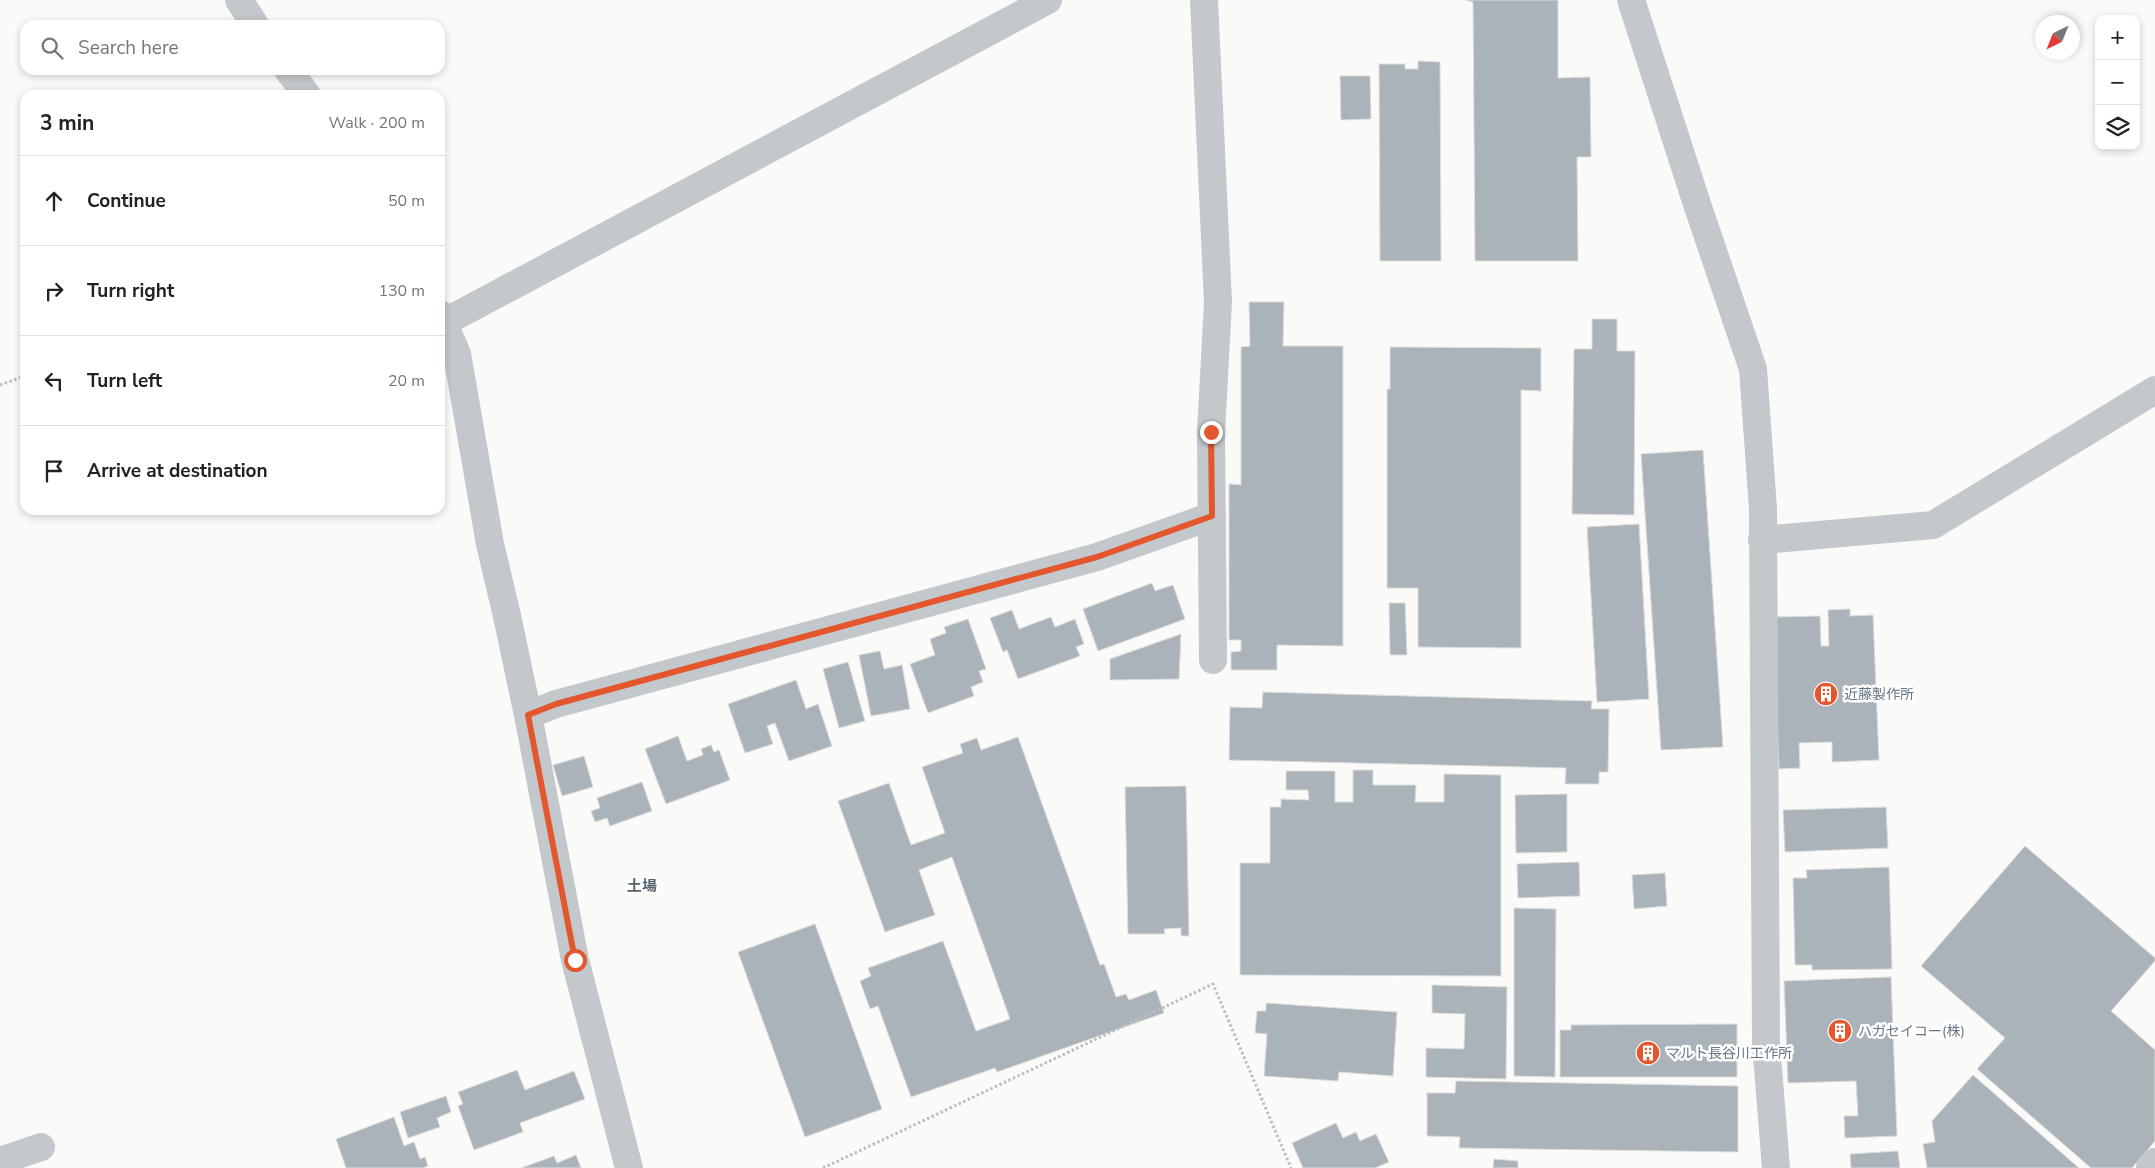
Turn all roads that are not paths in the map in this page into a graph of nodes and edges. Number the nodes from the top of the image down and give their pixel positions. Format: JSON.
{"nodes":[{"id":1,"x":239,"y":0,"type":"edge"},
{"id":2,"x":1048,"y":0,"type":"edge"},
{"id":3,"x":1204,"y":0,"type":"edge"},
{"id":4,"x":1631,"y":0,"type":"edge"},
{"id":5,"x":252,"y":20,"type":"edge"},
{"id":6,"x":292,"y":75,"type":"edge"},
{"id":7,"x":303,"y":90,"type":"edge"},
{"id":8,"x":445,"y":316,"type":"edge"},
{"id":9,"x":445,"y":325,"type":"edge"},
{"id":10,"x":2155,"y":390,"type":"edge"},
{"id":11,"x":1212,"y":516,"type":"junction"},
{"id":12,"x":1762,"y":540,"type":"junction"},
{"id":13,"x":1213,"y":660,"type":"dead end"},
{"id":14,"x":528,"y":715,"type":"junction"},
{"id":15,"x":41,"y":1147,"type":"dead end"},
{"id":16,"x":0,"y":1161,"type":"edge"},
{"id":17,"x":2155,"y":1162,"type":"edge"},
{"id":18,"x":629,"y":1168,"type":"edge"},
{"id":19,"x":1776,"y":1168,"type":"edge"},
{"id":20,"x":2150,"y":1168,"type":"edge"}],
"edges":[{"from":1,"to":5,"type":"street"},
{"from":2,"to":8,"type":"street"},
{"from":3,"to":11,"type":"street"},
{"from":4,"to":12,"type":"street"},
{"from":6,"to":7,"type":"street"},
{"from":9,"to":14,"type":"street"},
{"from":10,"to":12,"type":"street"},
{"from":11,"to":13,"type":"street"},
{"from":11,"to":14,"type":"street"},
{"from":12,"to":19,"type":"street"},
{"from":14,"to":18,"type":"street"},
{"from":15,"to":16,"type":"street"},
{"from":17,"to":20,"type":"street"}]}
